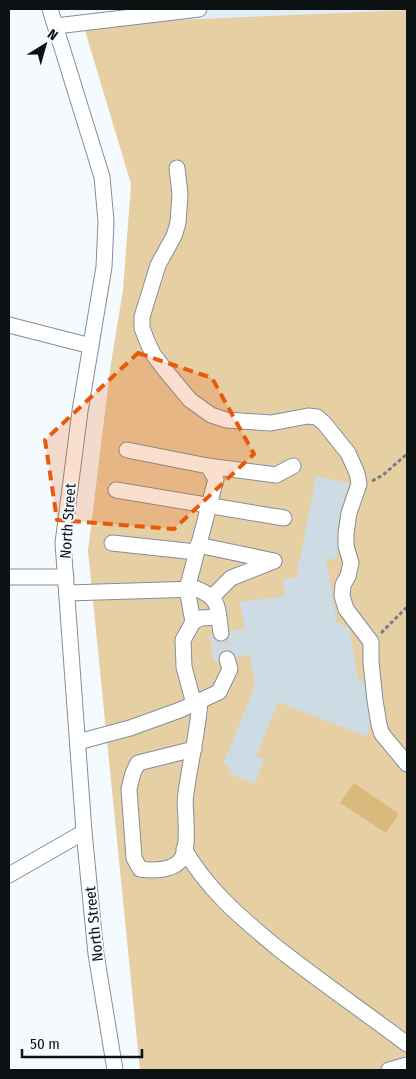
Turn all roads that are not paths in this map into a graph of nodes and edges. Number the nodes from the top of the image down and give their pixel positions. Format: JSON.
{"nodes":[{"id":1,"x":50,"y":9,"type":"edge"},
{"id":2,"x":199,"y":9,"type":"edge"},
{"id":3,"x":56,"y":26,"type":"junction"},
{"id":4,"x":177,"y":168,"type":"dead end"},
{"id":5,"x":9,"y":326,"type":"edge"},
{"id":6,"x":91,"y":346,"type":"junction"},
{"id":7,"x":127,"y":450,"type":"dead end"},
{"id":8,"x":208,"y":466,"type":"junction"},
{"id":9,"x":293,"y":466,"type":"dead end"},
{"id":10,"x":116,"y":490,"type":"dead end"},
{"id":11,"x":208,"y":506,"type":"junction"},
{"id":12,"x":284,"y":518,"type":"dead end"},
{"id":13,"x":112,"y":543,"type":"dead end"},
{"id":14,"x":197,"y":549,"type":"junction"},
{"id":15,"x":66,"y":577,"type":"junction"},
{"id":16,"x":9,"y":578,"type":"edge"},
{"id":17,"x":187,"y":589,"type":"junction"},
{"id":18,"x":67,"y":593,"type":"junction"},
{"id":19,"x":212,"y":597,"type":"junction"},
{"id":20,"x":218,"y":617,"type":"junction"},
{"id":21,"x":193,"y":622,"type":"junction"},
{"id":22,"x":221,"y":633,"type":"tunnel mouth"},
{"id":23,"x":227,"y":659,"type":"tunnel mouth"},
{"id":24,"x":197,"y":702,"type":"junction"},
{"id":25,"x":78,"y":742,"type":"junction"},
{"id":26,"x":194,"y":749,"type":"junction"},
{"id":27,"x":407,"y":764,"type":"edge"},
{"id":28,"x":84,"y":832,"type":"junction"},
{"id":29,"x":184,"y":849,"type":"junction"},
{"id":30,"x":9,"y":875,"type":"edge"},
{"id":31,"x":407,"y":1044,"type":"edge"},
{"id":32,"x":407,"y":1065,"type":"edge"},
{"id":33,"x":115,"y":1070,"type":"edge"},
{"id":34,"x":388,"y":1070,"type":"edge"}],
"edges":[{"from":1,"to":3,"type":"street","name":"North Street"},
{"from":2,"to":3,"type":"street"},
{"from":3,"to":6,"type":"street","name":"North Street"},
{"from":4,"to":27,"type":"street"},
{"from":5,"to":6,"type":"street"},
{"from":6,"to":15,"type":"street","name":"North Street"},
{"from":7,"to":8,"type":"street"},
{"from":8,"to":9,"type":"street"},
{"from":8,"to":11,"type":"street"},
{"from":10,"to":11,"type":"street"},
{"from":11,"to":12,"type":"street"},
{"from":11,"to":14,"type":"street"},
{"from":13,"to":14,"type":"street"},
{"from":14,"to":17,"type":"street"},
{"from":14,"to":19,"type":"street"},
{"from":15,"to":16,"type":"street"},
{"from":15,"to":18,"type":"street","name":"North Street"},
{"from":17,"to":18,"type":"street"},
{"from":17,"to":19,"type":"street"},
{"from":17,"to":21,"type":"street"},
{"from":18,"to":25,"type":"street","name":"North Street"},
{"from":19,"to":20,"type":"street"},
{"from":20,"to":21,"type":"street"},
{"from":20,"to":22,"type":"street"},
{"from":21,"to":24,"type":"street"},
{"from":23,"to":24,"type":"street"},
{"from":24,"to":25,"type":"street"},
{"from":24,"to":26,"type":"street"},
{"from":25,"to":28,"type":"street","name":"North Street"},
{"from":26,"to":29,"type":"street"},
{"from":26,"to":29,"type":"street"},
{"from":28,"to":30,"type":"street"},
{"from":28,"to":33,"type":"street","name":"North Street"},
{"from":29,"to":31,"type":"street"},
{"from":32,"to":34,"type":"street"}]}
